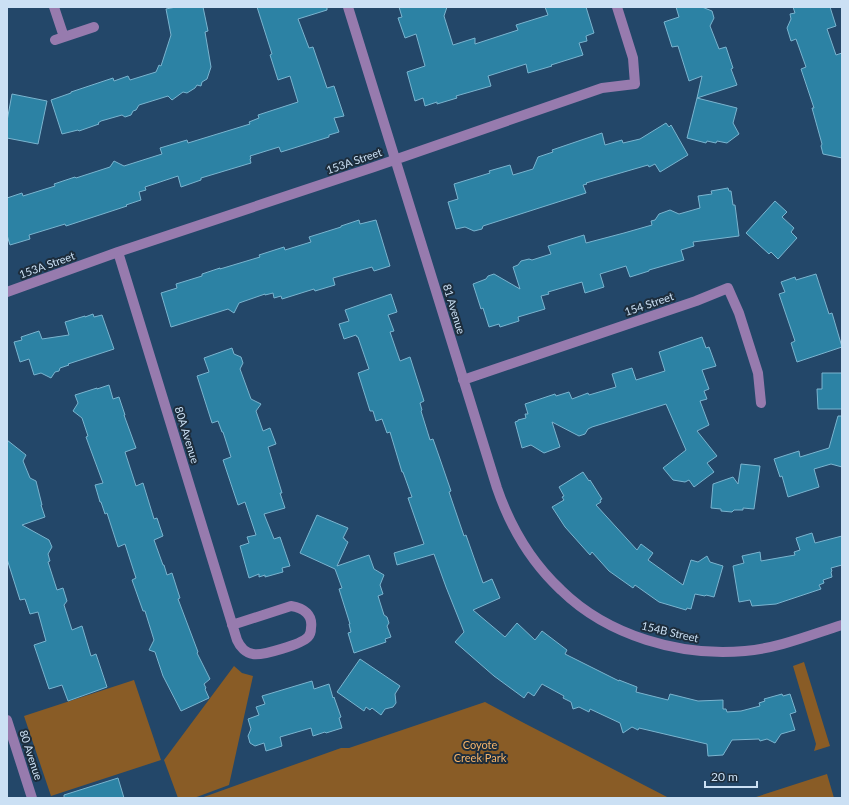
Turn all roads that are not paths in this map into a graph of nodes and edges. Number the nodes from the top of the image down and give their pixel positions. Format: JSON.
{"nodes":[{"id":1,"x":54,"y":7,"type":"edge"},
{"id":2,"x":348,"y":7,"type":"edge"},
{"id":3,"x":617,"y":7,"type":"edge"},
{"id":4,"x":94,"y":27,"type":"dead end"},
{"id":5,"x":395,"y":159,"type":"junction"},
{"id":6,"x":118,"y":252,"type":"junction"},
{"id":7,"x":7,"y":292,"type":"edge"},
{"id":8,"x":463,"y":380,"type":"junction"},
{"id":9,"x":761,"y":403,"type":"dead end"},
{"id":10,"x":572,"y":599,"type":"joint"},
{"id":11,"x":232,"y":625,"type":"junction"},
{"id":12,"x":842,"y":625,"type":"edge"},
{"id":13,"x":7,"y":720,"type":"edge"},
{"id":14,"x":32,"y":798,"type":"edge"}],
"edges":[{"from":1,"to":4,"type":"street"},
{"from":2,"to":5,"type":"street","name":"81 Avenue"},
{"from":3,"to":5,"type":"street","name":"153A Street"},
{"from":5,"to":6,"type":"street","name":"153A Street"},
{"from":5,"to":8,"type":"street","name":"81 Avenue"},
{"from":6,"to":7,"type":"street","name":"153A Street"},
{"from":6,"to":11,"type":"street","name":"80A Avenue"},
{"from":8,"to":9,"type":"street","name":"154 Street"},
{"from":8,"to":10,"type":"street","name":"81 Avenue"},
{"from":10,"to":12,"type":"street","name":"154B Street"},
{"from":11,"to":11,"type":"street","name":"80A Avenue"},
{"from":13,"to":14,"type":"street","name":"80 Avenue"}]}
